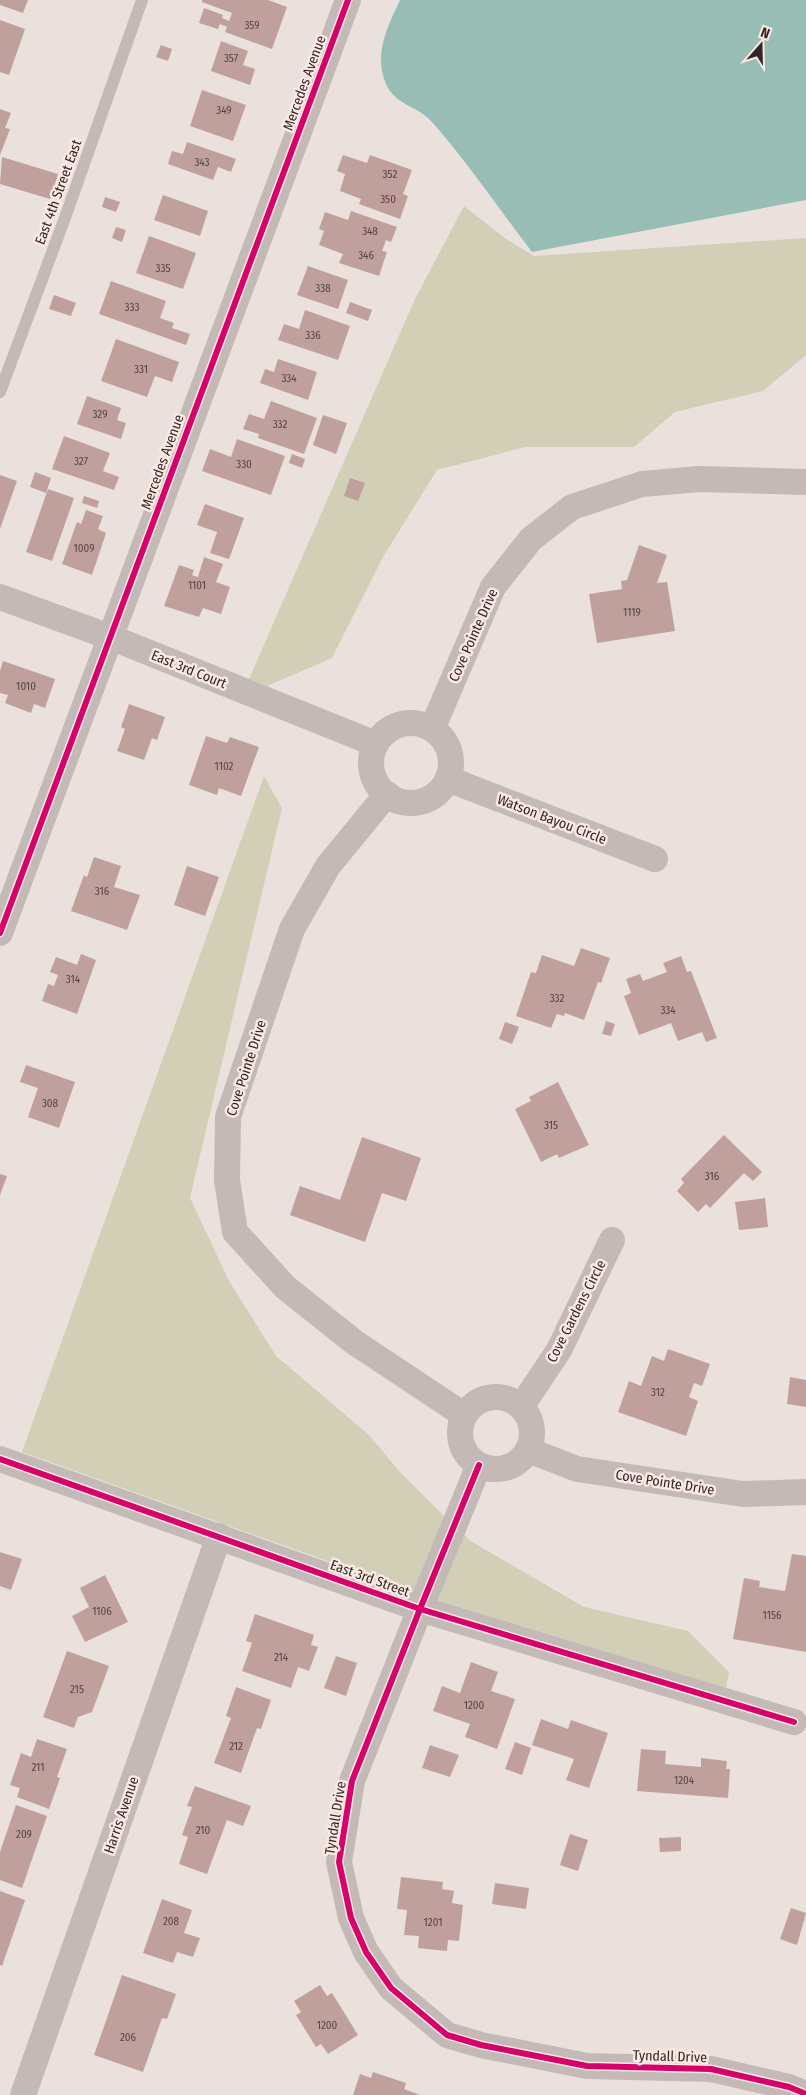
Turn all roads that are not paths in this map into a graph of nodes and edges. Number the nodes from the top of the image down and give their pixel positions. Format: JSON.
{"nodes":[{"id":1,"x":142,"y":0,"type":"edge"},
{"id":2,"x":348,"y":0,"type":"edge"},
{"id":3,"x":0,"y":392,"type":"edge"},
{"id":4,"x":806,"y":482,"type":"edge"},
{"id":5,"x":0,"y":597,"type":"edge"},
{"id":6,"x":110,"y":637,"type":"junction"},
{"id":7,"x":432,"y":729,"type":"junction"},
{"id":8,"x":376,"y":744,"type":"junction"},
{"id":9,"x":448,"y":779,"type":"junction"},
{"id":10,"x":387,"y":794,"type":"junction"},
{"id":11,"x":655,"y":859,"type":"dead end"},
{"id":12,"x":0,"y":933,"type":"edge"},
{"id":13,"x":612,"y":1240,"type":"dead end"},
{"id":14,"x":521,"y":1407,"type":"junction"},
{"id":15,"x":464,"y":1414,"type":"junction"},
{"id":16,"x":528,"y":1450,"type":"junction"},
{"id":17,"x":0,"y":1459,"type":"edge"},
{"id":18,"x":480,"y":1466,"type":"junction"},
{"id":19,"x":806,"y":1492,"type":"edge"},
{"id":20,"x":219,"y":1536,"type":"junction"},
{"id":21,"x":420,"y":1609,"type":"junction"},
{"id":22,"x":794,"y":1722,"type":"dead end"},
{"id":23,"x":806,"y":2094,"type":"edge"},
{"id":24,"x":22,"y":2095,"type":"edge"}],
"edges":[{"from":1,"to":3,"type":"lane","name":"East 4th Street East"},
{"from":2,"to":6,"type":"street","name":"Mercedes Avenue"},
{"from":4,"to":7,"type":"street","name":"Cove Pointe Drive"},
{"from":5,"to":6,"type":"street","name":"East 3rd Court"},
{"from":6,"to":8,"type":"street","name":"East 3rd Court"},
{"from":6,"to":12,"type":"street","name":"Mercedes Avenue"},
{"from":7,"to":8,"type":"street"},
{"from":7,"to":9,"type":"street"},
{"from":8,"to":10,"type":"street"},
{"from":9,"to":10,"type":"street"},
{"from":9,"to":11,"type":"street","name":"Watson Bayou Circle"},
{"from":10,"to":15,"type":"street","name":"Cove Pointe Drive"},
{"from":13,"to":14,"type":"street","name":"Cove Gardens Circle"},
{"from":14,"to":15,"type":"street"},
{"from":14,"to":16,"type":"street"},
{"from":15,"to":18,"type":"street"},
{"from":16,"to":18,"type":"street"},
{"from":16,"to":19,"type":"street","name":"Cove Pointe Drive"},
{"from":17,"to":20,"type":"street","name":"East 3rd Street"},
{"from":18,"to":21,"type":"street","name":"Tyndall Drive"},
{"from":20,"to":21,"type":"street","name":"East 3rd Street"},
{"from":20,"to":24,"type":"street","name":"Harris Avenue"},
{"from":21,"to":22,"type":"street","name":"East 3rd Street"},
{"from":21,"to":23,"type":"street","name":"Tyndall Drive"}]}
